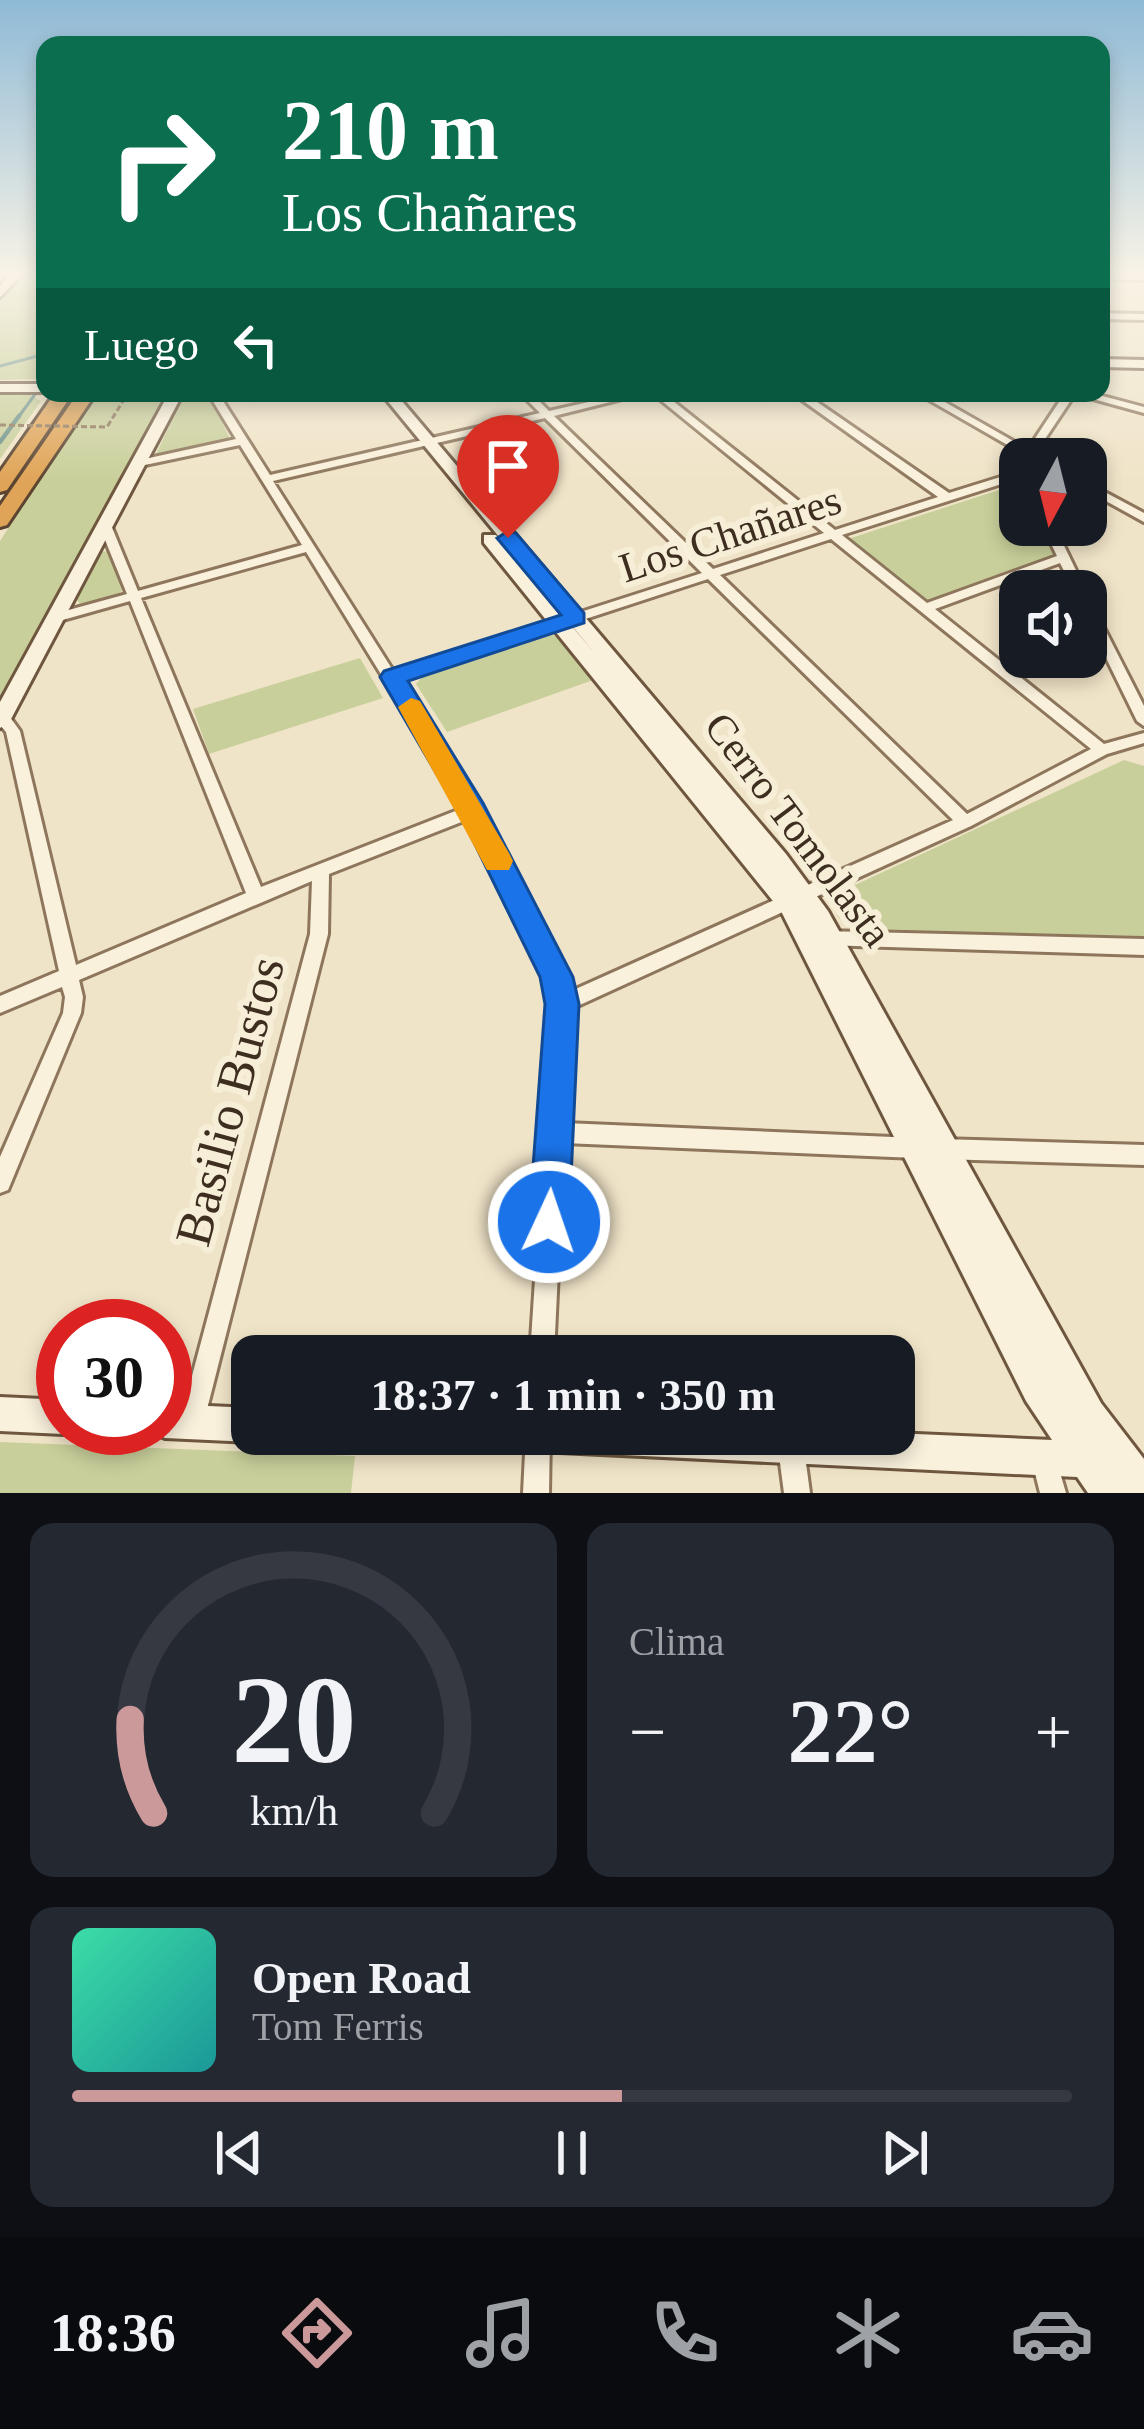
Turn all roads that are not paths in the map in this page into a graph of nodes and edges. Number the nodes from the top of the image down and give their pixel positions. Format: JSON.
{"nodes":[{"id":1,"x":1110,"y":363,"type":"edge"},
{"id":2,"x":1144,"y":364,"type":"edge"},
{"id":3,"x":0,"y":388,"type":"edge"},
{"id":4,"x":36,"y":388,"type":"edge"},
{"id":5,"x":1110,"y":401,"type":"edge"},
{"id":6,"x":59,"y":402,"type":"edge"},
{"id":7,"x":80,"y":402,"type":"edge"},
{"id":8,"x":171,"y":402,"type":"edge"},
{"id":9,"x":219,"y":402,"type":"edge"},
{"id":10,"x":382,"y":402,"type":"edge"},
{"id":11,"x":394,"y":402,"type":"edge"},
{"id":12,"x":534,"y":402,"type":"edge"},
{"id":13,"x":598,"y":402,"type":"edge"},
{"id":14,"x":668,"y":402,"type":"edge"},
{"id":15,"x":810,"y":402,"type":"edge"},
{"id":16,"x":938,"y":402,"type":"edge"},
{"id":17,"x":1064,"y":402,"type":"edge"},
{"id":18,"x":1144,"y":410,"type":"edge"},
{"id":19,"x":545,"y":413,"type":"junction"},
{"id":20,"x":1002,"y":438,"type":"edge"},
{"id":21,"x":1040,"y":438,"type":"edge"},
{"id":22,"x":244,"y":441,"type":"junction"},
{"id":23,"x":419,"y":442,"type":"junction"},
{"id":24,"x":140,"y":463,"type":"junction"},
{"id":25,"x":267,"y":479,"type":"junction"},
{"id":26,"x":999,"y":480,"type":"edge"},
{"id":27,"x":8,"y":491,"type":"edge"},
{"id":28,"x":945,"y":496,"type":"junction"},
{"id":29,"x":1107,"y":497,"type":"edge"},
{"id":30,"x":1144,"y":518,"type":"edge"},
{"id":31,"x":0,"y":525,"type":"edge"},
{"id":32,"x":105,"y":525,"type":"junction"},
{"id":33,"x":831,"y":534,"type":"junction"},
{"id":34,"x":1058,"y":546,"type":"edge"},
{"id":35,"x":309,"y":547,"type":"junction"},
{"id":36,"x":1064,"y":558,"type":"junction"},
{"id":37,"x":1070,"y":570,"type":"edge"},
{"id":38,"x":715,"y":574,"type":"junction"},
{"id":39,"x":136,"y":596,"type":"junction"},
{"id":40,"x":925,"y":608,"type":"junction"},
{"id":41,"x":59,"y":616,"type":"junction"},
{"id":42,"x":568,"y":621,"type":"junction"},
{"id":43,"x":1107,"y":647,"type":"edge"},
{"id":44,"x":393,"y":677,"type":"junction"},
{"id":45,"x":1,"y":719,"type":"edge"},
{"id":46,"x":1144,"y":722,"type":"edge"},
{"id":47,"x":1144,"y":738,"type":"edge"},
{"id":48,"x":1102,"y":750,"type":"junction"},
{"id":49,"x":473,"y":811,"type":"junction"},
{"id":50,"x":965,"y":822,"type":"junction"},
{"id":51,"x":321,"y":871,"type":"junction"},
{"id":52,"x":256,"y":896,"type":"junction"},
{"id":53,"x":797,"y":900,"type":"junction"},
{"id":54,"x":819,"y":938,"type":"junction"},
{"id":55,"x":1144,"y":946,"type":"edge"},
{"id":56,"x":71,"y":977,"type":"junction"},
{"id":57,"x":562,"y":1004,"type":"junction"},
{"id":58,"x":0,"y":1005,"type":"edge"},
{"id":59,"x":554,"y":1133,"type":"junction"},
{"id":60,"x":918,"y":1148,"type":"junction"},
{"id":61,"x":948,"y":1149,"type":"junction"},
{"id":62,"x":1144,"y":1155,"type":"edge"},
{"id":63,"x":0,"y":1182,"type":"edge"},
{"id":64,"x":543,"y":1335,"type":"edge"},
{"id":65,"x":192,"y":1374,"type":"edge"},
{"id":66,"x":0,"y":1414,"type":"edge"},
{"id":67,"x":36,"y":1416,"type":"edge"},
{"id":68,"x":192,"y":1423,"type":"edge"},
{"id":69,"x":231,"y":1424,"type":"edge"},
{"id":70,"x":915,"y":1450,"type":"edge"},
{"id":71,"x":538,"y":1455,"type":"edge"},
{"id":72,"x":792,"y":1455,"type":"edge"},
{"id":73,"x":1043,"y":1456,"type":"junction"},
{"id":74,"x":1081,"y":1456,"type":"junction"},
{"id":75,"x":1133,"y":1474,"type":"edge"},
{"id":76,"x":536,"y":1493,"type":"edge"},
{"id":77,"x":796,"y":1493,"type":"edge"},
{"id":78,"x":1053,"y":1493,"type":"edge"}],
"edges":[{"from":1,"to":2,"type":"street"},
{"from":3,"to":4,"type":"street"},
{"from":5,"to":18,"type":"street"},
{"from":6,"to":27,"type":"highway"},
{"from":7,"to":27,"type":"highway"},
{"from":8,"to":24,"type":"street"},
{"from":9,"to":22,"type":"street"},
{"from":10,"to":23,"type":"street","name":"Cerro Tomolasta"},
{"from":11,"to":23,"type":"street","name":"Cerro Tomolasta"},
{"from":12,"to":19,"type":"street"},
{"from":13,"to":19,"type":"street"},
{"from":14,"to":33,"type":"street"},
{"from":15,"to":28,"type":"street"},
{"from":16,"to":20,"type":"street"},
{"from":17,"to":21,"type":"street"},
{"from":19,"to":23,"type":"street"},
{"from":19,"to":38,"type":"street"},
{"from":22,"to":24,"type":"street"},
{"from":22,"to":25,"type":"street"},
{"from":23,"to":25,"type":"street"},
{"from":23,"to":42,"type":"street","name":"Cerro Tomolasta"},
{"from":24,"to":32,"type":"street"},
{"from":25,"to":35,"type":"street"},
{"from":26,"to":28,"type":"street","name":"Los Chañares"},
{"from":27,"to":31,"type":"highway"},
{"from":28,"to":33,"type":"street","name":"Los Chañares"},
{"from":29,"to":30,"type":"street"},
{"from":32,"to":39,"type":"street","name":"Basilio Bustos"},
{"from":32,"to":41,"type":"street"},
{"from":33,"to":38,"type":"street","name":"Los Chañares"},
{"from":33,"to":40,"type":"street"},
{"from":34,"to":36,"type":"street"},
{"from":35,"to":39,"type":"street"},
{"from":35,"to":44,"type":"street"},
{"from":36,"to":37,"type":"street"},
{"from":36,"to":40,"type":"street"},
{"from":38,"to":42,"type":"street","name":"Los Chañares"},
{"from":38,"to":50,"type":"street"},
{"from":39,"to":41,"type":"street"},
{"from":39,"to":52,"type":"street","name":"Basilio Bustos"},
{"from":40,"to":48,"type":"street"},
{"from":41,"to":45,"type":"street"},
{"from":42,"to":44,"type":"street","name":"Los Chañares"},
{"from":42,"to":53,"type":"street","name":"Cerro Tomolasta"},
{"from":43,"to":46,"type":"street"},
{"from":44,"to":49,"type":"street"},
{"from":45,"to":56,"type":"street"},
{"from":47,"to":48,"type":"street"},
{"from":48,"to":50,"type":"street"},
{"from":49,"to":51,"type":"street"},
{"from":49,"to":57,"type":"street"},
{"from":50,"to":53,"type":"street"},
{"from":51,"to":52,"type":"street"},
{"from":51,"to":65,"type":"street","name":"Basilio Bustos"},
{"from":52,"to":56,"type":"street"},
{"from":53,"to":54,"type":"street","name":"Cerro Tomolasta"},
{"from":53,"to":57,"type":"street"},
{"from":54,"to":55,"type":"street"},
{"from":54,"to":60,"type":"street","name":"Cerro Tomolasta"},
{"from":54,"to":61,"type":"street","name":"Cerro Tomolasta"},
{"from":56,"to":58,"type":"street"},
{"from":56,"to":63,"type":"street"},
{"from":57,"to":59,"type":"street"},
{"from":59,"to":60,"type":"street"},
{"from":59,"to":64,"type":"street"},
{"from":60,"to":61,"type":"street"},
{"from":60,"to":74,"type":"street","name":"Cerro Tomolasta"},
{"from":61,"to":62,"type":"street"},
{"from":61,"to":75,"type":"street","name":"Cerro Tomolasta"},
{"from":66,"to":67,"type":"street"},
{"from":68,"to":69,"type":"street"},
{"from":70,"to":73,"type":"street"},
{"from":71,"to":76,"type":"street"},
{"from":72,"to":77,"type":"street"},
{"from":73,"to":74,"type":"street"},
{"from":73,"to":78,"type":"street"},
{"from":74,"to":75,"type":"street","name":"Cerro Tomolasta"}]}
